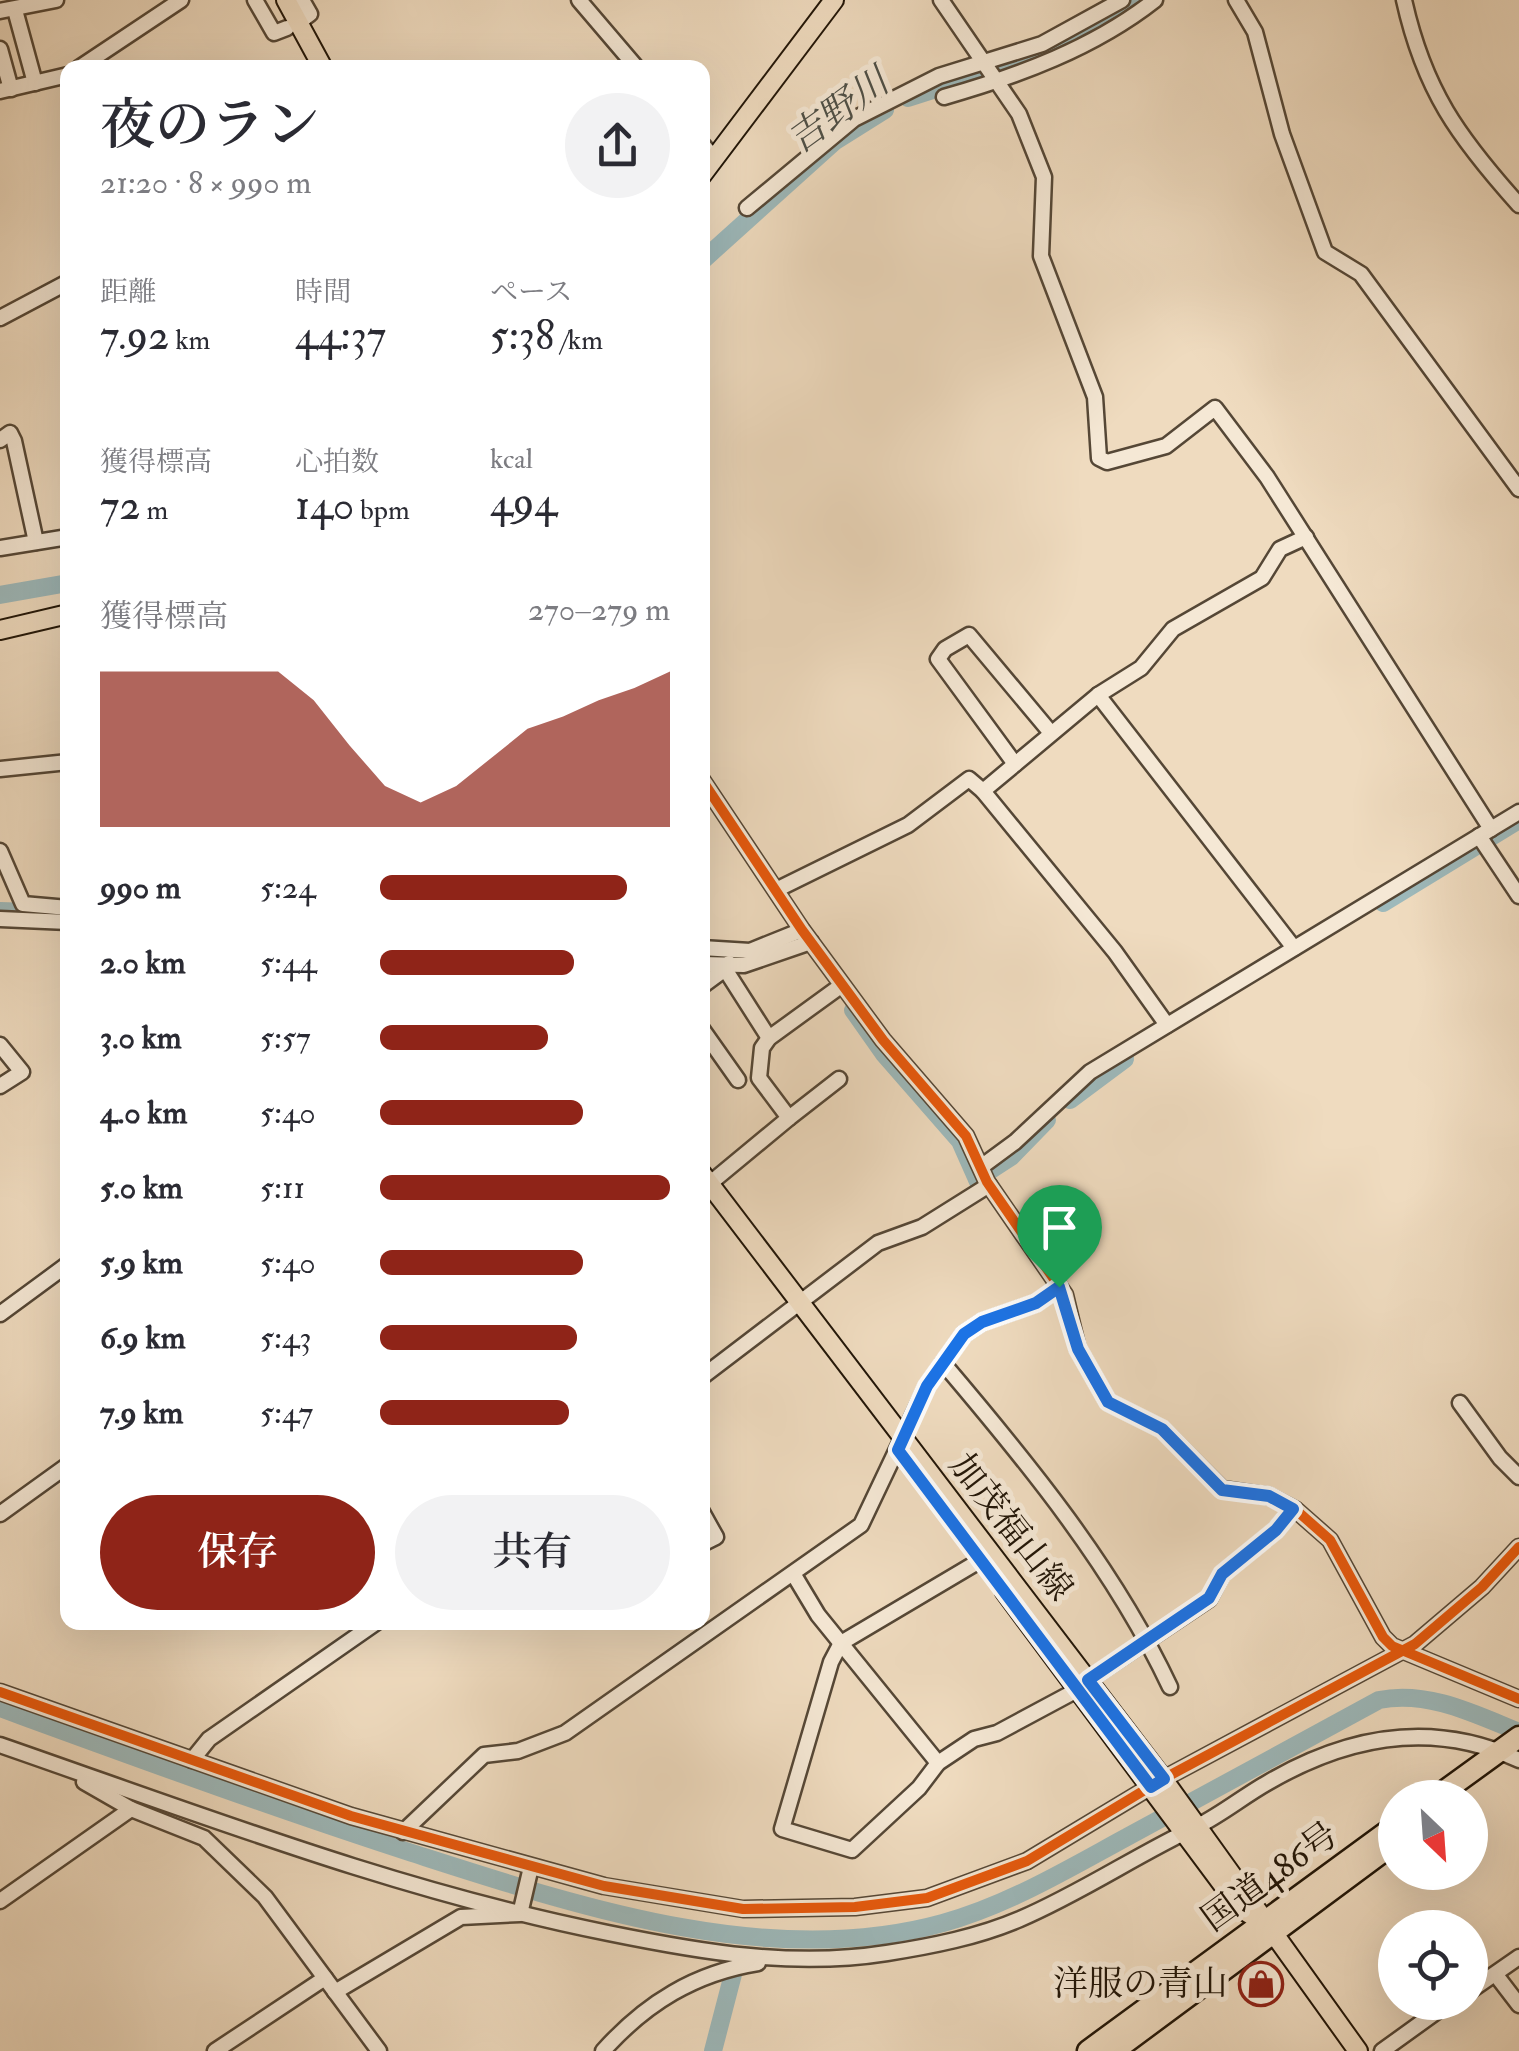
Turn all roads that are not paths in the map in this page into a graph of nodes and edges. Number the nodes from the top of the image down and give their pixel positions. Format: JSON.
{"nodes":[{"id":1,"x":56,"y":0,"type":"edge"},
{"id":2,"x":181,"y":0,"type":"edge"},
{"id":3,"x":254,"y":0,"type":"edge"},
{"id":4,"x":272,"y":0,"type":"edge"},
{"id":5,"x":286,"y":0,"type":"edge"},
{"id":6,"x":302,"y":0,"type":"edge"},
{"id":7,"x":579,"y":0,"type":"edge"},
{"id":8,"x":834,"y":0,"type":"edge"},
{"id":9,"x":941,"y":0,"type":"edge"},
{"id":10,"x":1122,"y":0,"type":"edge"},
{"id":11,"x":1155,"y":0,"type":"edge"},
{"id":12,"x":1236,"y":0,"type":"edge"},
{"id":13,"x":1404,"y":0,"type":"edge"},
{"id":14,"x":8,"y":10,"type":"edge"},
{"id":15,"x":293,"y":26,"type":"junction"},
{"id":16,"x":0,"y":49,"type":"edge"},
{"id":17,"x":92,"y":60,"type":"edge"},
{"id":18,"x":306,"y":60,"type":"edge"},
{"id":19,"x":317,"y":60,"type":"edge"},
{"id":20,"x":630,"y":60,"type":"edge"},
{"id":21,"x":988,"y":63,"type":"junction"},
{"id":22,"x":60,"y":77,"type":"edge"},
{"id":23,"x":1000,"y":81,"type":"junction"},
{"id":24,"x":35,"y":83,"type":"junction"},
{"id":25,"x":6,"y":90,"type":"edge"},
{"id":26,"x":944,"y":97,"type":"dead end"},
{"id":27,"x":710,"y":150,"type":"edge"},
{"id":28,"x":1519,"y":205,"type":"edge"},
{"id":29,"x":746,"y":208,"type":"dead end"},
{"id":30,"x":60,"y":286,"type":"edge"},
{"id":31,"x":0,"y":318,"type":"edge"},
{"id":32,"x":0,"y":440,"type":"edge"},
{"id":33,"x":1519,"y":489,"type":"edge"},
{"id":34,"x":1306,"y":537,"type":"junction"},
{"id":35,"x":60,"y":538,"type":"edge"},
{"id":36,"x":36,"y":542,"type":"junction"},
{"id":37,"x":0,"y":548,"type":"edge"},
{"id":38,"x":60,"y":616,"type":"edge"},
{"id":39,"x":0,"y":630,"type":"edge"},
{"id":40,"x":1098,"y":694,"type":"junction"},
{"id":41,"x":1052,"y":733,"type":"junction"},
{"id":42,"x":60,"y":763,"type":"edge"},
{"id":43,"x":1015,"y":764,"type":"junction"},
{"id":44,"x":0,"y":769,"type":"edge"},
{"id":45,"x":983,"y":791,"type":"junction"},
{"id":46,"x":710,"y":792,"type":"edge"},
{"id":47,"x":1519,"y":812,"type":"edge"},
{"id":48,"x":1485,"y":833,"type":"junction"},
{"id":49,"x":0,"y":851,"type":"edge"},
{"id":50,"x":776,"y":890,"type":"junction"},
{"id":51,"x":1519,"y":896,"type":"edge"},
{"id":52,"x":60,"y":907,"type":"edge"},
{"id":53,"x":0,"y":919,"type":"edge"},
{"id":54,"x":60,"y":922,"type":"edge"},
{"id":55,"x":807,"y":940,"type":"junction"},
{"id":56,"x":1294,"y":948,"type":"junction"},
{"id":57,"x":710,"y":952,"type":"edge"},
{"id":58,"x":728,"y":960,"type":"junction"},
{"id":59,"x":710,"y":963,"type":"edge"},
{"id":60,"x":710,"y":978,"type":"edge"},
{"id":61,"x":839,"y":987,"type":"junction"},
{"id":62,"x":1168,"y":1025,"type":"junction"},
{"id":63,"x":769,"y":1038,"type":"junction"},
{"id":64,"x":710,"y":1041,"type":"edge"},
{"id":65,"x":0,"y":1045,"type":"edge"},
{"id":66,"x":840,"y":1079,"type":"dead end"},
{"id":67,"x":738,"y":1080,"type":"dead end"},
{"id":68,"x":0,"y":1086,"type":"edge"},
{"id":69,"x":788,"y":1118,"type":"junction"},
{"id":70,"x":985,"y":1175,"type":"junction"},
{"id":71,"x":710,"y":1180,"type":"edge"},
{"id":72,"x":710,"y":1193,"type":"edge"},
{"id":73,"x":60,"y":1270,"type":"edge"},
{"id":74,"x":1059,"y":1287,"type":"junction"},
{"id":75,"x":796,"y":1307,"type":"junction"},
{"id":76,"x":0,"y":1314,"type":"edge"},
{"id":77,"x":943,"y":1363,"type":"junction"},
{"id":78,"x":710,"y":1371,"type":"edge"},
{"id":79,"x":1460,"y":1403,"type":"dead end"},
{"id":80,"x":901,"y":1445,"type":"junction"},
{"id":81,"x":60,"y":1471,"type":"edge"},
{"id":82,"x":1519,"y":1477,"type":"edge"},
{"id":83,"x":1293,"y":1509,"type":"junction"},
{"id":84,"x":0,"y":1514,"type":"edge"},
{"id":85,"x":1519,"y":1547,"type":"edge"},
{"id":86,"x":981,"y":1560,"type":"junction"},
{"id":87,"x":794,"y":1575,"type":"junction"},
{"id":88,"x":365,"y":1630,"type":"edge"},
{"id":89,"x":1148,"y":1640,"type":"junction"},
{"id":90,"x":842,"y":1643,"type":"junction"},
{"id":91,"x":1403,"y":1652,"type":"junction"},
{"id":92,"x":1084,"y":1685,"type":"junction"},
{"id":93,"x":1170,"y":1686,"type":"dead end"},
{"id":94,"x":0,"y":1692,"type":"edge"},
{"id":95,"x":1519,"y":1699,"type":"edge"},
{"id":96,"x":0,"y":1745,"type":"edge"},
{"id":97,"x":1514,"y":1751,"type":"edge"},
{"id":98,"x":192,"y":1760,"type":"junction"},
{"id":99,"x":938,"y":1763,"type":"junction"},
{"id":100,"x":74,"y":1771,"type":"junction"},
{"id":101,"x":1465,"y":1780,"type":"edge"},
{"id":102,"x":1478,"y":1780,"type":"edge"},
{"id":103,"x":1159,"y":1786,"type":"junction"},
{"id":104,"x":131,"y":1809,"type":"junction"},
{"id":105,"x":1190,"y":1826,"type":"junction"},
{"id":106,"x":403,"y":1832,"type":"junction"},
{"id":107,"x":1378,"y":1840,"type":"edge"},
{"id":108,"x":1378,"y":1854,"type":"edge"},
{"id":109,"x":531,"y":1867,"type":"junction"},
{"id":110,"x":0,"y":1900,"type":"edge"},
{"id":111,"x":520,"y":1914,"type":"junction"},
{"id":112,"x":1267,"y":1928,"type":"junction"},
{"id":113,"x":1519,"y":1957,"type":"edge"},
{"id":114,"x":779,"y":1960,"type":"junction"},
{"id":115,"x":1496,"y":1975,"type":"junction"},
{"id":116,"x":325,"y":1978,"type":"junction"},
{"id":117,"x":1488,"y":1980,"type":"edge"},
{"id":118,"x":336,"y":1992,"type":"junction"},
{"id":119,"x":1519,"y":2006,"type":"edge"},
{"id":120,"x":1425,"y":2020,"type":"edge"},
{"id":121,"x":215,"y":2051,"type":"edge"},
{"id":122,"x":379,"y":2051,"type":"edge"},
{"id":123,"x":603,"y":2051,"type":"edge"},
{"id":124,"x":1088,"y":2051,"type":"edge"},
{"id":125,"x":1114,"y":2051,"type":"edge"},
{"id":126,"x":1358,"y":2051,"type":"edge"},
{"id":127,"x":1382,"y":2051,"type":"edge"}],
"edges":[{"from":1,"to":14,"type":"street"},
{"from":2,"to":17,"type":"street"},
{"from":3,"to":15,"type":"street"},
{"from":4,"to":15,"type":"main road"},
{"from":5,"to":15,"type":"main road"},
{"from":6,"to":15,"type":"street"},
{"from":7,"to":20,"type":"street"},
{"from":8,"to":27,"type":"main road"},
{"from":9,"to":21,"type":"street"},
{"from":10,"to":21,"type":"street"},
{"from":11,"to":23,"type":"street"},
{"from":12,"to":33,"type":"street"},
{"from":13,"to":28,"type":"street"},
{"from":14,"to":24,"type":"street"},
{"from":15,"to":18,"type":"main road"},
{"from":15,"to":19,"type":"main road"},
{"from":16,"to":25,"type":"street"},
{"from":21,"to":23,"type":"street"},
{"from":21,"to":29,"type":"street"},
{"from":22,"to":24,"type":"street"},
{"from":23,"to":26,"type":"street"},
{"from":23,"to":34,"type":"street"},
{"from":24,"to":25,"type":"street"},
{"from":30,"to":31,"type":"street"},
{"from":32,"to":36,"type":"street"},
{"from":34,"to":40,"type":"street"},
{"from":34,"to":48,"type":"street"},
{"from":35,"to":36,"type":"street"},
{"from":36,"to":37,"type":"street"},
{"from":38,"to":39,"type":"main road"},
{"from":40,"to":41,"type":"street"},
{"from":40,"to":56,"type":"street"},
{"from":41,"to":43,"type":"street"},
{"from":41,"to":43,"type":"street"},
{"from":42,"to":44,"type":"street"},
{"from":43,"to":45,"type":"street"},
{"from":45,"to":50,"type":"street"},
{"from":45,"to":62,"type":"street"},
{"from":46,"to":50,"type":"street"},
{"from":47,"to":48,"type":"street"},
{"from":48,"to":51,"type":"street"},
{"from":48,"to":56,"type":"street"},
{"from":49,"to":52,"type":"street"},
{"from":50,"to":55,"type":"street"},
{"from":53,"to":54,"type":"street"},
{"from":55,"to":58,"type":"street"},
{"from":55,"to":61,"type":"street"},
{"from":56,"to":62,"type":"street"},
{"from":57,"to":58,"type":"street"},
{"from":58,"to":59,"type":"street"},
{"from":58,"to":60,"type":"street"},
{"from":58,"to":63,"type":"street"},
{"from":61,"to":63,"type":"street"},
{"from":61,"to":70,"type":"street"},
{"from":62,"to":70,"type":"street"},
{"from":63,"to":69,"type":"street"},
{"from":64,"to":67,"type":"street"},
{"from":65,"to":68,"type":"street"},
{"from":66,"to":69,"type":"street"},
{"from":69,"to":71,"type":"street"},
{"from":70,"to":74,"type":"street"},
{"from":70,"to":75,"type":"street"},
{"from":72,"to":75,"type":"main road","name":"加茂福山線"},
{"from":73,"to":76,"type":"street"},
{"from":74,"to":77,"type":"street"},
{"from":74,"to":83,"type":"street"},
{"from":75,"to":78,"type":"street"},
{"from":75,"to":80,"type":"main road","name":"加茂福山線"},
{"from":77,"to":80,"type":"street"},
{"from":77,"to":89,"type":"street"},
{"from":79,"to":82,"type":"street"},
{"from":80,"to":86,"type":"main road","name":"加茂福山線"},
{"from":80,"to":87,"type":"street"},
{"from":80,"to":92,"type":"main road","name":"加茂福山線"},
{"from":81,"to":84,"type":"street"},
{"from":83,"to":89,"type":"street"},
{"from":83,"to":91,"type":"street"},
{"from":85,"to":91,"type":"street"},
{"from":86,"to":90,"type":"street"},
{"from":86,"to":92,"type":"main road","name":"加茂福山線"},
{"from":87,"to":90,"type":"street"},
{"from":87,"to":106,"type":"street"},
{"from":88,"to":98,"type":"street"},
{"from":89,"to":92,"type":"street"},
{"from":89,"to":93,"type":"street"},
{"from":90,"to":99,"type":"street"},
{"from":90,"to":99,"type":"street"},
{"from":91,"to":95,"type":"street"},
{"from":91,"to":103,"type":"street"},
{"from":92,"to":99,"type":"street"},
{"from":92,"to":103,"type":"main road","name":"加茂福山線"},
{"from":94,"to":98,"type":"street"},
{"from":96,"to":100,"type":"street"},
{"from":97,"to":101,"type":"highway"},
{"from":97,"to":102,"type":"highway"},
{"from":97,"to":105,"type":"street"},
{"from":98,"to":106,"type":"street"},
{"from":100,"to":104,"type":"street"},
{"from":100,"to":111,"type":"street"},
{"from":103,"to":105,"type":"main road","name":"加茂福山線"},
{"from":103,"to":109,"type":"street"},
{"from":104,"to":110,"type":"street"},
{"from":104,"to":116,"type":"street"},
{"from":105,"to":112,"type":"main road","name":"加茂福山線"},
{"from":105,"to":114,"type":"street"},
{"from":106,"to":109,"type":"street"},
{"from":107,"to":112,"type":"highway","name":"国道486号"},
{"from":108,"to":112,"type":"highway","name":"国道486号"},
{"from":109,"to":111,"type":"street"},
{"from":111,"to":114,"type":"street"},
{"from":111,"to":118,"type":"street"},
{"from":112,"to":124,"type":"highway","name":"国道486号"},
{"from":112,"to":125,"type":"highway","name":"国道486号"},
{"from":112,"to":126,"type":"main road","name":"加茂福山線"},
{"from":113,"to":115,"type":"street"},
{"from":114,"to":123,"type":"street"},
{"from":115,"to":117,"type":"street"},
{"from":115,"to":119,"type":"street"},
{"from":116,"to":118,"type":"street"},
{"from":116,"to":121,"type":"street"},
{"from":118,"to":122,"type":"street"},
{"from":120,"to":127,"type":"street"}]}
